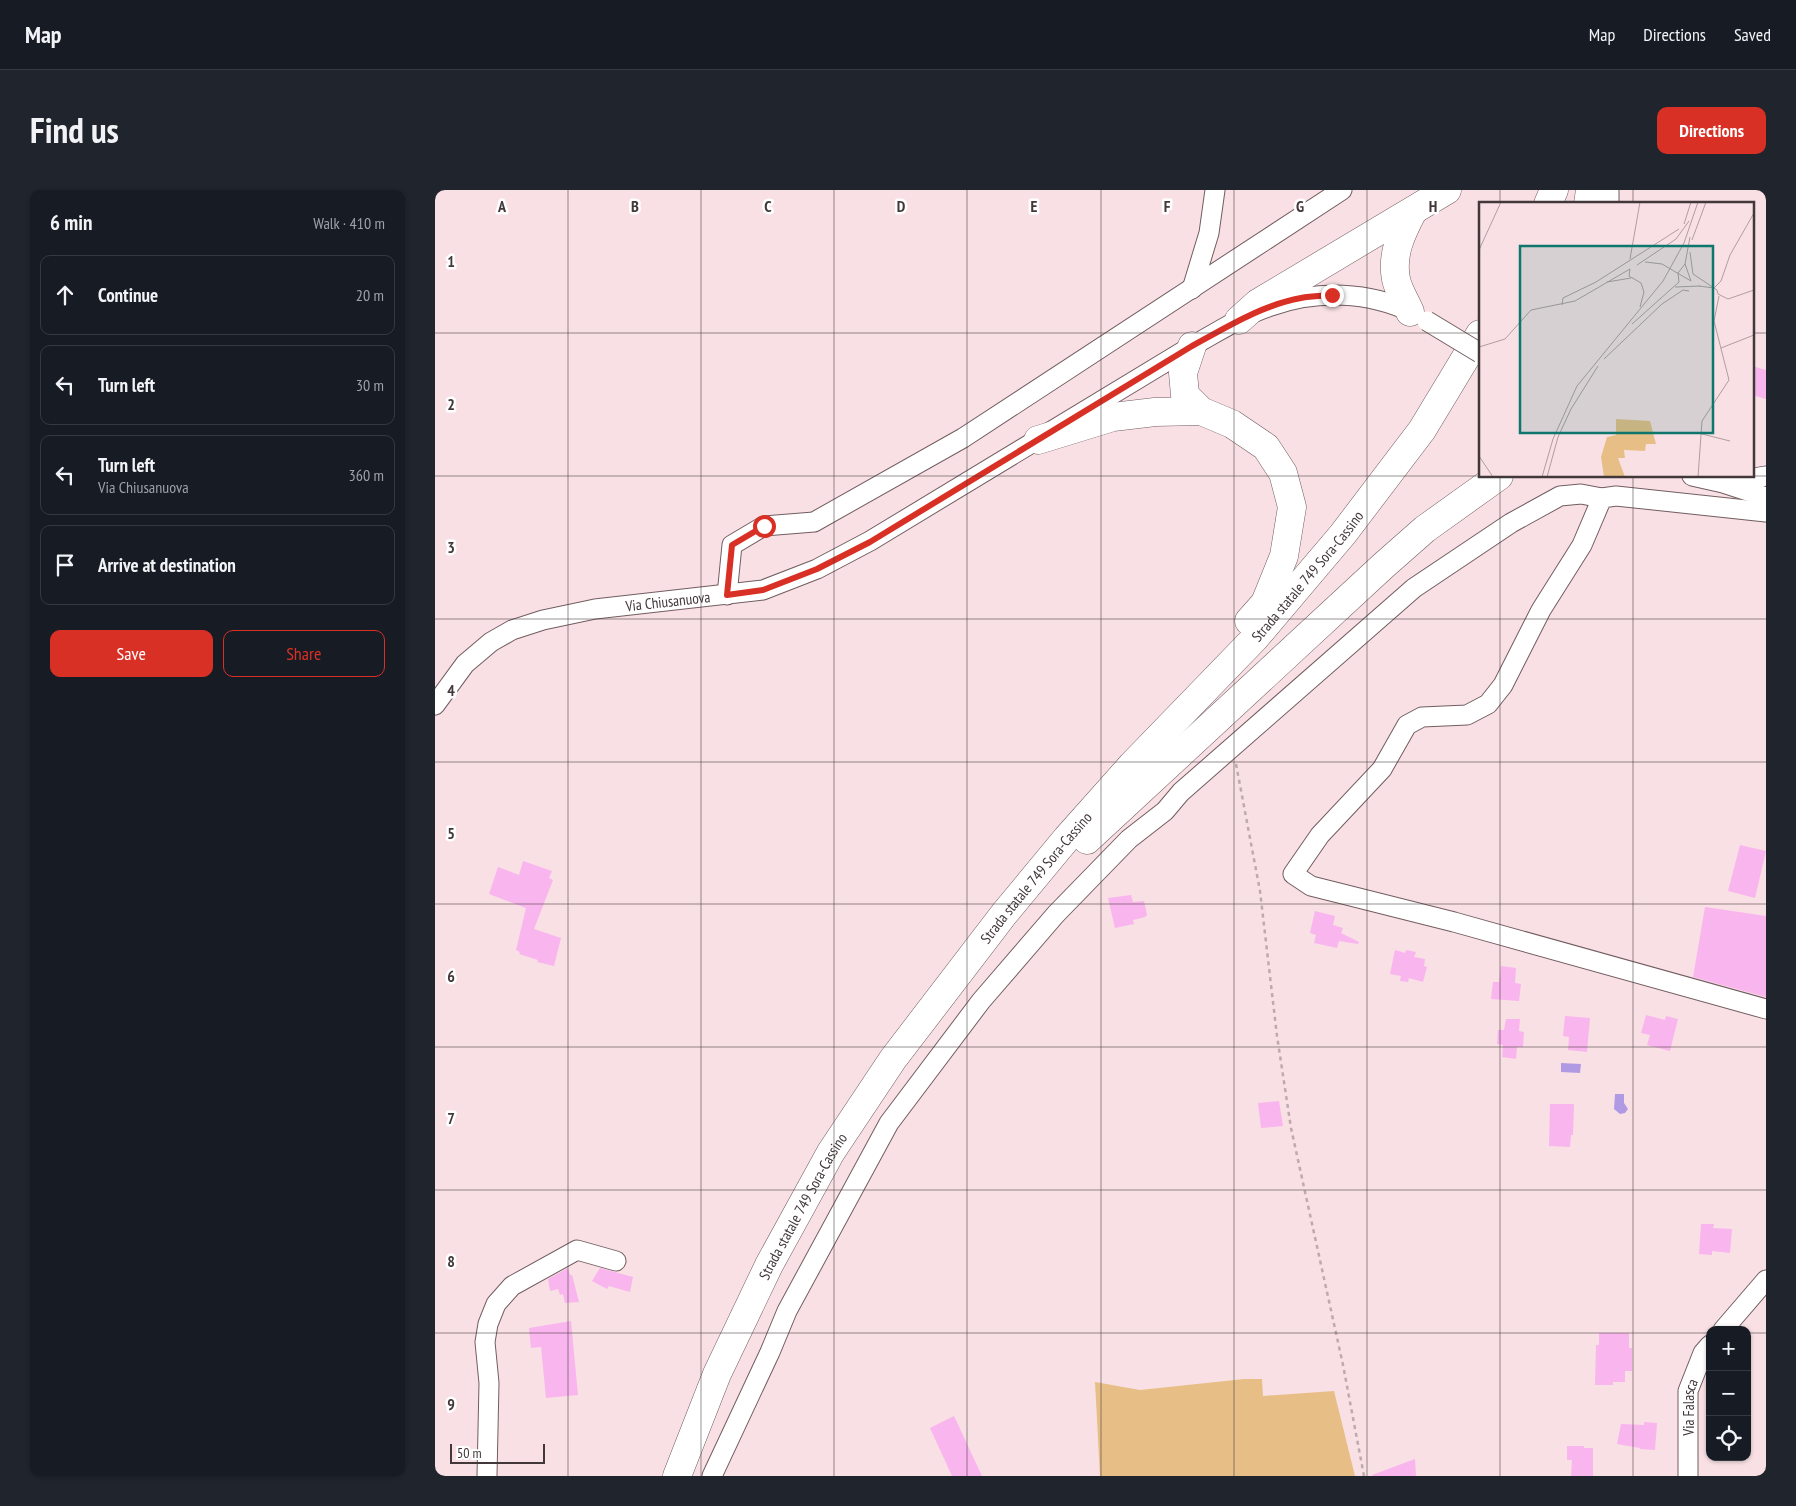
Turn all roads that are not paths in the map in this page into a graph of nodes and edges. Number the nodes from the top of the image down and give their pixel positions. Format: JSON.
{"nodes":[{"id":1,"x":1215,"y":190,"type":"edge"},
{"id":2,"x":1343,"y":190,"type":"edge"},
{"id":3,"x":1447,"y":190,"type":"edge"},
{"id":4,"x":1554,"y":190,"type":"edge"},
{"id":5,"x":1548,"y":202,"type":"edge"},
{"id":6,"x":1413,"y":211,"type":"junction"},
{"id":7,"x":1192,"y":289,"type":"junction"},
{"id":8,"x":1419,"y":317,"type":"junction"},
{"id":9,"x":1239,"y":320,"type":"junction"},
{"id":10,"x":1479,"y":336,"type":"edge"},
{"id":11,"x":1192,"y":346,"type":"junction"},
{"id":12,"x":1479,"y":351,"type":"edge"},
{"id":13,"x":1201,"y":411,"type":"junction"},
{"id":14,"x":1038,"y":440,"type":"junction"},
{"id":15,"x":1753,"y":466,"type":"edge"},
{"id":16,"x":1766,"y":476,"type":"edge"},
{"id":17,"x":1496,"y":478,"type":"edge"},
{"id":18,"x":1701,"y":478,"type":"edge"},
{"id":19,"x":1723,"y":483,"type":"junction"},
{"id":20,"x":1766,"y":497,"type":"edge"},
{"id":21,"x":1602,"y":498,"type":"junction"},
{"id":22,"x":1766,"y":512,"type":"edge"},
{"id":23,"x":727,"y":595,"type":"junction"},
{"id":24,"x":435,"y":705,"type":"edge"},
{"id":25,"x":1067,"y":838,"type":"junction"},
{"id":26,"x":961,"y":970,"type":"junction"},
{"id":27,"x":1766,"y":1009,"type":"edge"},
{"id":28,"x":616,"y":1261,"type":"dead end"},
{"id":29,"x":1766,"y":1280,"type":"edge"},
{"id":30,"x":1726,"y":1326,"type":"edge"},
{"id":31,"x":1706,"y":1349,"type":"edge"},
{"id":32,"x":487,"y":1476,"type":"edge"},
{"id":33,"x":677,"y":1476,"type":"edge"},
{"id":34,"x":712,"y":1476,"type":"edge"},
{"id":35,"x":1689,"y":1476,"type":"edge"}],
"edges":[{"from":1,"to":7,"type":"street"},
{"from":2,"to":7,"type":"street"},
{"from":3,"to":6,"type":"highway"},
{"from":4,"to":5,"type":"highway"},
{"from":6,"to":8,"type":"highway"},
{"from":6,"to":9,"type":"highway"},
{"from":7,"to":23,"type":"street"},
{"from":8,"to":9,"type":"street","name":"Via Chiusanuova"},
{"from":8,"to":12,"type":"street","name":"Via Chiusanuova","bridge":true},
{"from":9,"to":11,"type":"street","name":"Via Chiusanuova"},
{"from":10,"to":25,"type":"highway","name":"Strada statale 749 Sora-Cassino"},
{"from":11,"to":13,"type":"highway"},
{"from":11,"to":14,"type":"street","name":"Via Chiusanuova"},
{"from":13,"to":14,"type":"highway"},
{"from":13,"to":25,"type":"highway"},
{"from":14,"to":23,"type":"street","name":"Via Chiusanuova"},
{"from":15,"to":16,"type":"street"},
{"from":16,"to":19,"type":"street"},
{"from":17,"to":26,"type":"highway"},
{"from":18,"to":19,"type":"street"},
{"from":19,"to":20,"type":"street"},
{"from":21,"to":22,"type":"street"},
{"from":21,"to":27,"type":"street"},
{"from":21,"to":34,"type":"street"},
{"from":23,"to":24,"type":"street","name":"Via Chiusanuova"},
{"from":25,"to":26,"type":"highway","name":"Strada statale 749 Sora-Cassino"},
{"from":26,"to":33,"type":"highway","name":"Strada statale 749 Sora-Cassino"},
{"from":28,"to":32,"type":"street"},
{"from":29,"to":30,"type":"street"},
{"from":31,"to":35,"type":"street","name":"Via Falasca"}]}
